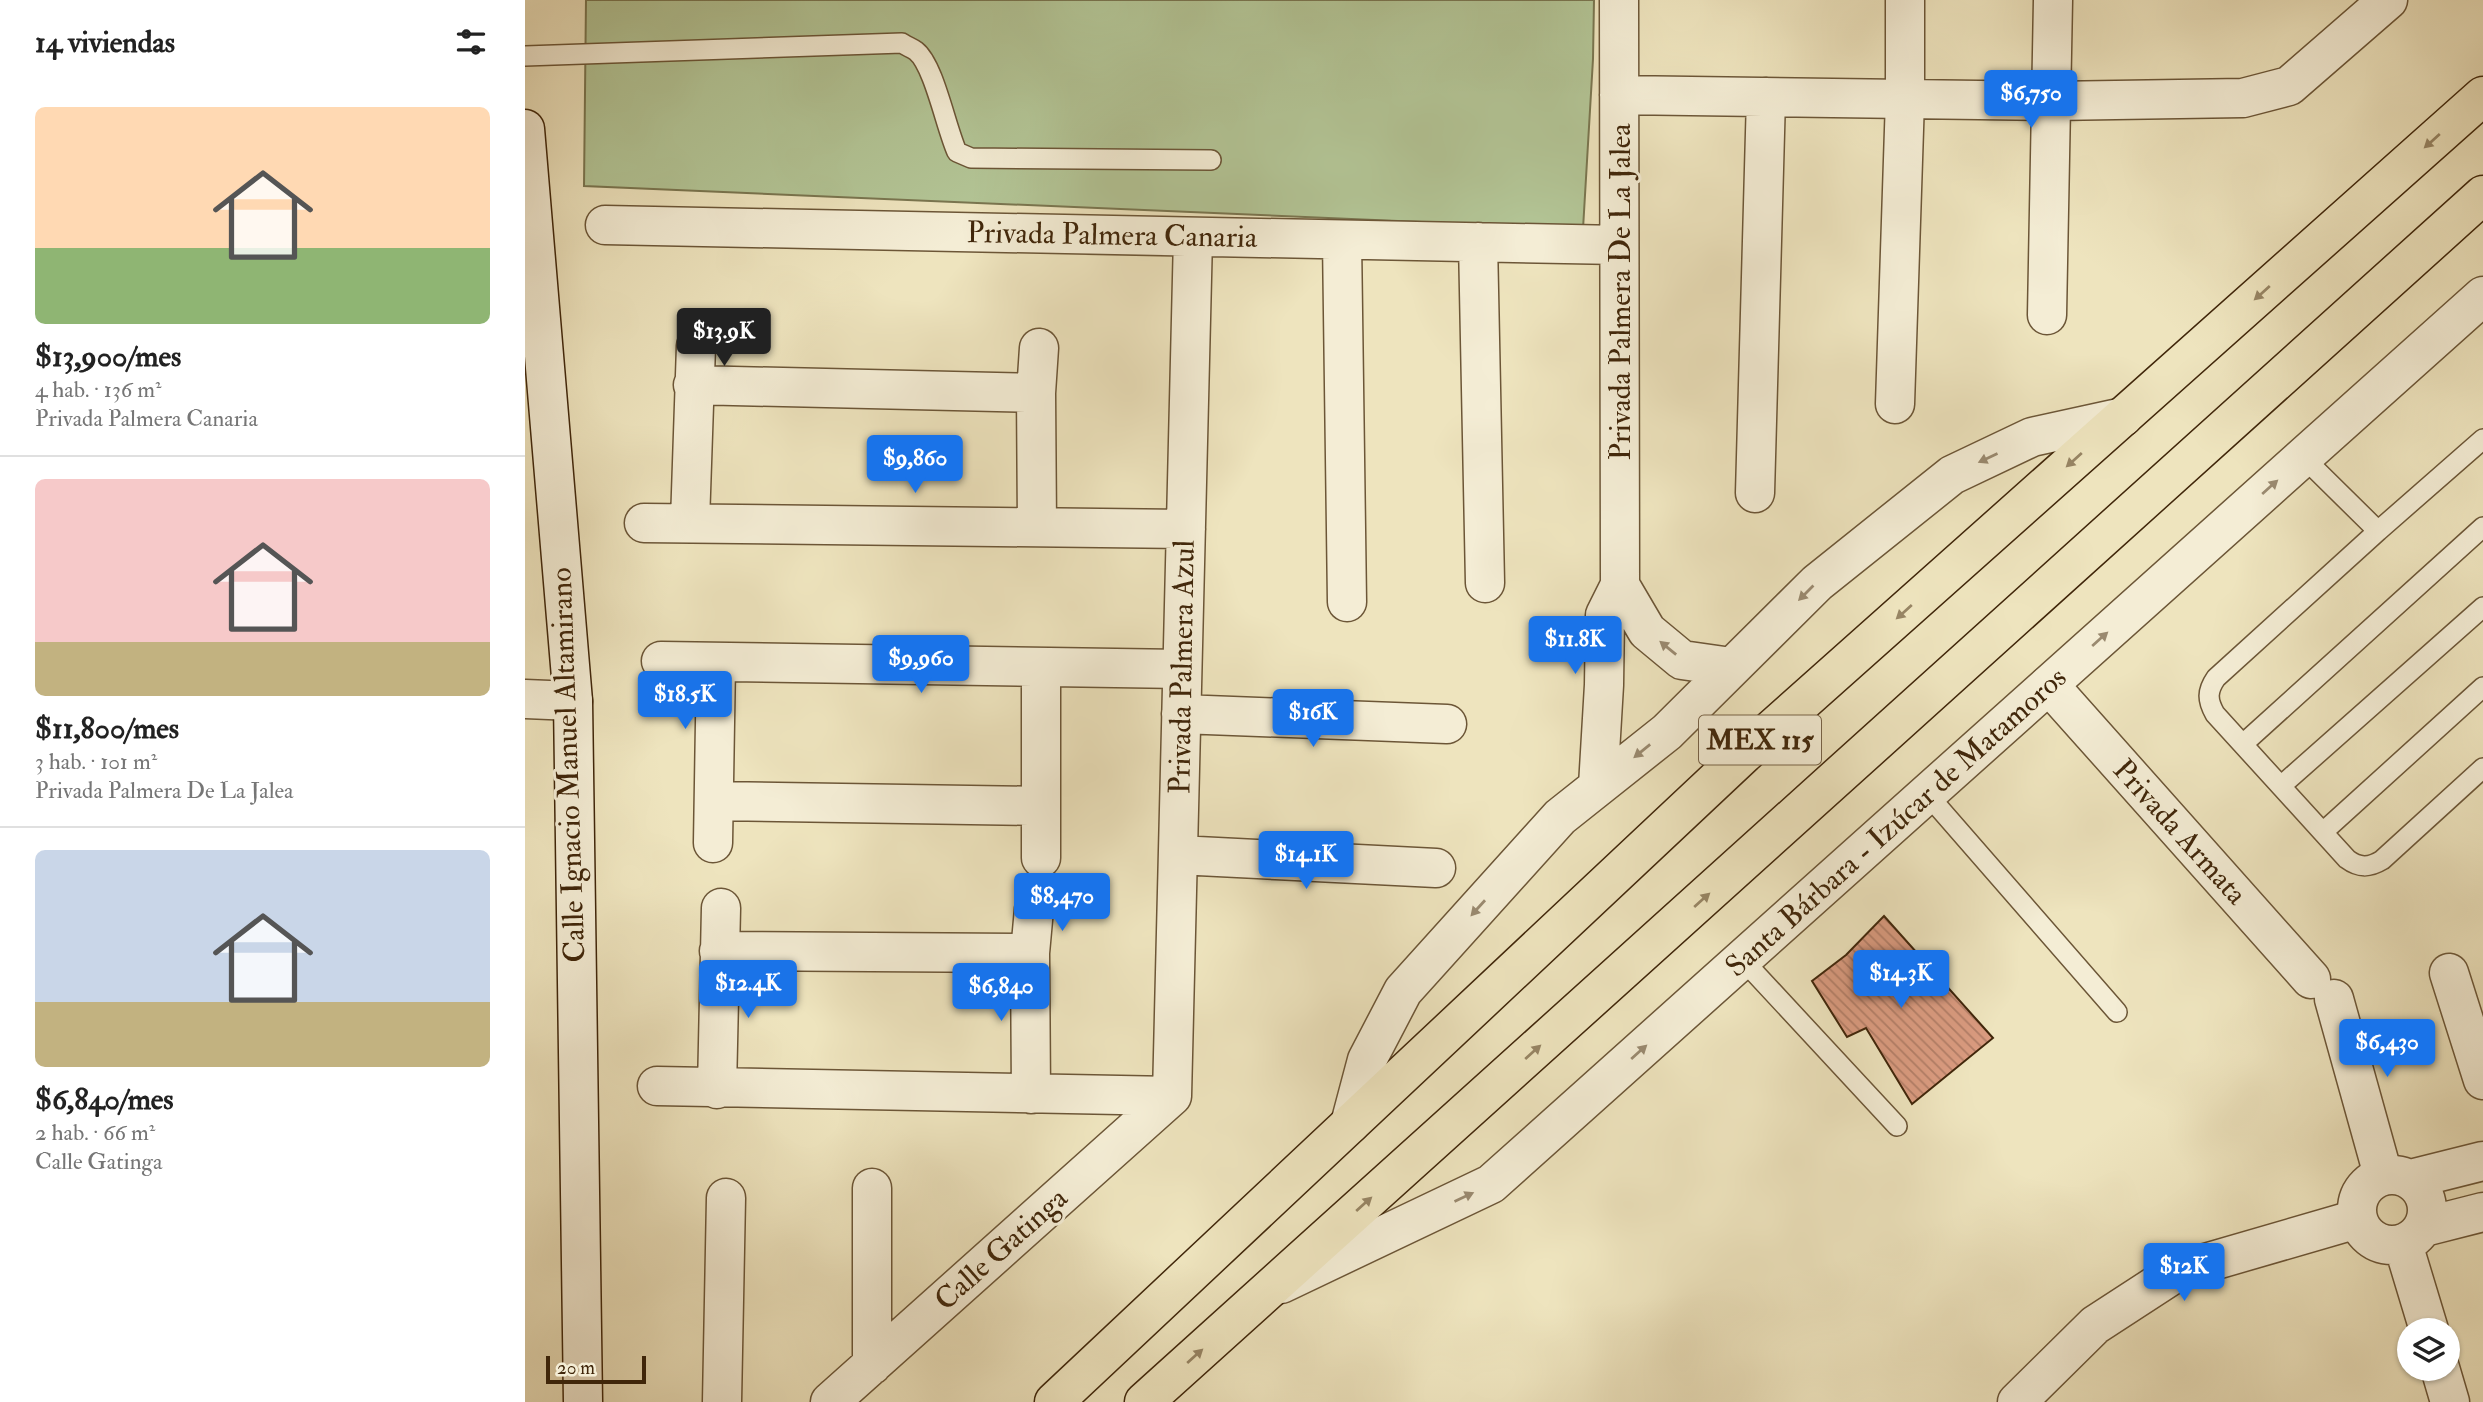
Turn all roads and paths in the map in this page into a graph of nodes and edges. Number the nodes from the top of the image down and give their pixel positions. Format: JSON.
{"nodes":[{"id":1,"x":1619,"y":0,"type":"edge"},
{"id":2,"x":1905,"y":0,"type":"edge"},
{"id":3,"x":2053,"y":0,"type":"edge"},
{"id":4,"x":2388,"y":0,"type":"edge"},
{"id":5,"x":525,"y":56,"type":"edge"},
{"id":6,"x":1619,"y":96,"type":"junction"},
{"id":7,"x":2483,"y":96,"type":"edge"},
{"id":8,"x":1766,"y":97,"type":"junction"},
{"id":9,"x":1905,"y":99,"type":"junction"},
{"id":10,"x":2052,"y":101,"type":"junction"},
{"id":11,"x":525,"y":129,"type":"edge"},
{"id":12,"x":1211,"y":160,"type":"dead end"},
{"id":13,"x":2483,"y":195,"type":"edge"},
{"id":14,"x":605,"y":225,"type":"dead end"},
{"id":15,"x":1193,"y":237,"type":"junction"},
{"id":16,"x":1342,"y":240,"type":"junction"},
{"id":17,"x":1478,"y":242,"type":"junction"},
{"id":18,"x":1619,"y":245,"type":"junction"},
{"id":19,"x":2483,"y":296,"type":"edge"},
{"id":20,"x":2047,"y":315,"type":"dead end"},
{"id":21,"x":696,"y":346,"type":"dead end"},
{"id":22,"x":1038,"y":348,"type":"dead end"},
{"id":23,"x":693,"y":385,"type":"junction"},
{"id":24,"x":1035,"y":394,"type":"junction"},
{"id":25,"x":1895,"y":404,"type":"dead end"},
{"id":26,"x":2123,"y":417,"type":"junction"},
{"id":27,"x":2483,"y":439,"type":"edge"},
{"id":28,"x":2303,"y":457,"type":"junction"},
{"id":29,"x":1755,"y":493,"type":"dead end"},
{"id":30,"x":690,"y":522,"type":"junction"},
{"id":31,"x":644,"y":523,"type":"dead end"},
{"id":32,"x":1037,"y":527,"type":"junction"},
{"id":33,"x":2483,"y":527,"type":"edge"},
{"id":34,"x":1186,"y":529,"type":"junction"},
{"id":35,"x":2378,"y":531,"type":"junction"},
{"id":36,"x":1485,"y":583,"type":"dead end"},
{"id":37,"x":1620,"y":585,"type":"junction"},
{"id":38,"x":1347,"y":602,"type":"dead end"},
{"id":39,"x":2483,"y":607,"type":"edge"},
{"id":40,"x":661,"y":661,"type":"dead end"},
{"id":41,"x":716,"y":662,"type":"junction"},
{"id":42,"x":1041,"y":667,"type":"junction"},
{"id":43,"x":1731,"y":667,"type":"junction"},
{"id":44,"x":1182,"y":669,"type":"junction"},
{"id":45,"x":2049,"y":685,"type":"junction"},
{"id":46,"x":2483,"y":687,"type":"edge"},
{"id":47,"x":525,"y":699,"type":"edge"},
{"id":48,"x":572,"y":701,"type":"junction"},
{"id":49,"x":1181,"y":714,"type":"junction"},
{"id":50,"x":1447,"y":724,"type":"dead end"},
{"id":51,"x":2243,"y":744,"type":"junction"},
{"id":52,"x":2483,"y":768,"type":"edge"},
{"id":53,"x":1598,"y":786,"type":"junction"},
{"id":54,"x":2281,"y":786,"type":"junction"},
{"id":55,"x":1927,"y":794,"type":"junction"},
{"id":56,"x":713,"y":801,"type":"junction"},
{"id":57,"x":1041,"y":806,"type":"junction"},
{"id":58,"x":2322,"y":832,"type":"junction"},
{"id":59,"x":713,"y":843,"type":"dead end"},
{"id":60,"x":1178,"y":855,"type":"junction"},
{"id":61,"x":1041,"y":858,"type":"dead end"},
{"id":62,"x":1436,"y":868,"type":"dead end"},
{"id":63,"x":721,"y":908,"type":"dead end"},
{"id":64,"x":1034,"y":909,"type":"dead end"},
{"id":65,"x":719,"y":951,"type":"junction"},
{"id":66,"x":1030,"y":953,"type":"junction"},
{"id":67,"x":1742,"y":960,"type":"junction"},
{"id":68,"x":2449,"y":973,"type":"dead end"},
{"id":69,"x":2117,"y":1012,"type":"dead end"},
{"id":70,"x":2483,"y":1080,"type":"edge"},
{"id":71,"x":657,"y":1086,"type":"dead end"},
{"id":72,"x":717,"y":1089,"type":"junction"},
{"id":73,"x":1031,"y":1094,"type":"junction"},
{"id":74,"x":1172,"y":1096,"type":"junction"},
{"id":75,"x":1350,"y":1124,"type":"junction"},
{"id":76,"x":1897,"y":1126,"type":"dead end"},
{"id":77,"x":2483,"y":1161,"type":"edge"},
{"id":78,"x":2397,"y":1177,"type":"junction"},
{"id":79,"x":872,"y":1188,"type":"dead end"},
{"id":80,"x":726,"y":1198,"type":"dead end"},
{"id":81,"x":2483,"y":1212,"type":"edge"},
{"id":82,"x":2357,"y":1219,"type":"junction"},
{"id":83,"x":2413,"y":1235,"type":"junction"},
{"id":84,"x":1270,"y":1289,"type":"junction"},
{"id":85,"x":2427,"y":1318,"type":"edge"},
{"id":86,"x":872,"y":1365,"type":"junction"},
{"id":87,"x":2444,"y":1381,"type":"edge"},
{"id":88,"x":583,"y":1402,"type":"edge"},
{"id":89,"x":722,"y":1402,"type":"edge"},
{"id":90,"x":830,"y":1402,"type":"edge"},
{"id":91,"x":1054,"y":1402,"type":"edge"},
{"id":92,"x":1144,"y":1402,"type":"edge"},
{"id":93,"x":2017,"y":1402,"type":"edge"},
{"id":94,"x":2450,"y":1402,"type":"edge"}],
"edges":[{"from":1,"to":6,"type":"street","name":"Privada Palmera De La Jalea"},
{"from":2,"to":9,"type":"street"},
{"from":3,"to":10,"type":"street"},
{"from":4,"to":10,"type":"street"},
{"from":5,"to":12,"type":"lane"},
{"from":6,"to":8,"type":"street"},
{"from":6,"to":18,"type":"street","name":"Privada Palmera De La Jalea"},
{"from":7,"to":26,"type":"main road","number":"MEX 115","one_way":true},
{"from":8,"to":9,"type":"street"},
{"from":8,"to":29,"type":"street"},
{"from":9,"to":10,"type":"street"},
{"from":9,"to":25,"type":"street"},
{"from":10,"to":20,"type":"street"},
{"from":11,"to":48,"type":"street","name":"Calle Ignacio Manuel Altamirano"},
{"from":84,"to":13,"type":"main road","number":"MEX 115","one_way":true},
{"from":14,"to":15,"type":"street","name":"Privada Palmera Canaria"},
{"from":15,"to":16,"type":"street","name":"Privada Palmera Canaria"},
{"from":15,"to":34,"type":"street","name":"Privada Palmera Azul"},
{"from":16,"to":17,"type":"street","name":"Privada Palmera Canaria"},
{"from":16,"to":38,"type":"street"},
{"from":17,"to":18,"type":"street","name":"Privada Palmera Canaria"},
{"from":17,"to":36,"type":"street"},
{"from":18,"to":37,"type":"street","name":"Privada Palmera De La Jalea"},
{"from":19,"to":28,"type":"street","name":"Santa Bárbara - Izúcar de Matamoros"},
{"from":21,"to":23,"type":"street"},
{"from":22,"to":24,"type":"street"},
{"from":23,"to":24,"type":"street"},
{"from":23,"to":30,"type":"street"},
{"from":24,"to":32,"type":"street"},
{"from":26,"to":43,"type":"street","one_way":true},
{"from":26,"to":75,"type":"main road","number":"MEX 115","one_way":true},
{"from":27,"to":35,"type":"lane"},
{"from":28,"to":35,"type":"lane"},
{"from":45,"to":28,"type":"street","name":"Santa Bárbara - Izúcar de Matamoros","one_way":true},
{"from":30,"to":31,"type":"street"},
{"from":30,"to":32,"type":"street"},
{"from":32,"to":34,"type":"street"},
{"from":33,"to":51,"type":"lane"},
{"from":34,"to":44,"type":"street","name":"Privada Palmera Azul"},
{"from":35,"to":51,"type":"lane"},
{"from":43,"to":37,"type":"street","one_way":true},
{"from":37,"to":53,"type":"street","name":"Privada Palmera De La Jalea"},
{"from":39,"to":54,"type":"lane"},
{"from":40,"to":41,"type":"street"},
{"from":41,"to":42,"type":"street"},
{"from":41,"to":56,"type":"street"},
{"from":42,"to":44,"type":"street"},
{"from":42,"to":57,"type":"street"},
{"from":43,"to":53,"type":"street","one_way":true},
{"from":44,"to":49,"type":"street","name":"Privada Palmera Azul"},
{"from":45,"to":55,"type":"street","name":"Santa Bárbara - Izúcar de Matamoros"},
{"from":45,"to":78,"type":"street","name":"Privada Armata"},
{"from":46,"to":58,"type":"lane"},
{"from":47,"to":48,"type":"street"},
{"from":48,"to":88,"type":"street","name":"Calle Ignacio Manuel Altamirano"},
{"from":49,"to":50,"type":"street"},
{"from":49,"to":60,"type":"street","name":"Privada Palmera Azul"},
{"from":51,"to":54,"type":"lane"},
{"from":52,"to":58,"type":"lane"},
{"from":53,"to":75,"type":"street","one_way":true},
{"from":54,"to":58,"type":"lane"},
{"from":55,"to":67,"type":"street","name":"Santa Bárbara - Izúcar de Matamoros"},
{"from":55,"to":69,"type":"lane"},
{"from":56,"to":57,"type":"street"},
{"from":56,"to":59,"type":"street"},
{"from":57,"to":61,"type":"street"},
{"from":60,"to":62,"type":"street"},
{"from":60,"to":74,"type":"street","name":"Privada Palmera Azul"},
{"from":63,"to":65,"type":"street"},
{"from":64,"to":66,"type":"street"},
{"from":65,"to":66,"type":"street"},
{"from":65,"to":72,"type":"street"},
{"from":66,"to":73,"type":"street"},
{"from":67,"to":76,"type":"lane"},
{"from":84,"to":67,"type":"street","name":"Santa Bárbara - Izúcar de Matamoros","one_way":true},
{"from":68,"to":70,"type":"street"},
{"from":71,"to":72,"type":"street"},
{"from":72,"to":73,"type":"street"},
{"from":73,"to":74,"type":"street"},
{"from":74,"to":86,"type":"street","name":"Calle Gatinga"},
{"from":75,"to":91,"type":"main road","number":"MEX 115"},
{"from":77,"to":78,"type":"street"},
{"from":78,"to":82,"type":"street"},
{"from":78,"to":83,"type":"street"},
{"from":79,"to":86,"type":"street"},
{"from":80,"to":89,"type":"street"},
{"from":81,"to":83,"type":"street"},
{"from":82,"to":83,"type":"street"},
{"from":82,"to":93,"type":"street"},
{"from":83,"to":85,"type":"street"},
{"from":92,"to":84,"type":"main road","number":"MEX 115","one_way":true},
{"from":86,"to":90,"type":"street","name":"Calle Gatinga"},
{"from":87,"to":94,"type":"street"}]}
